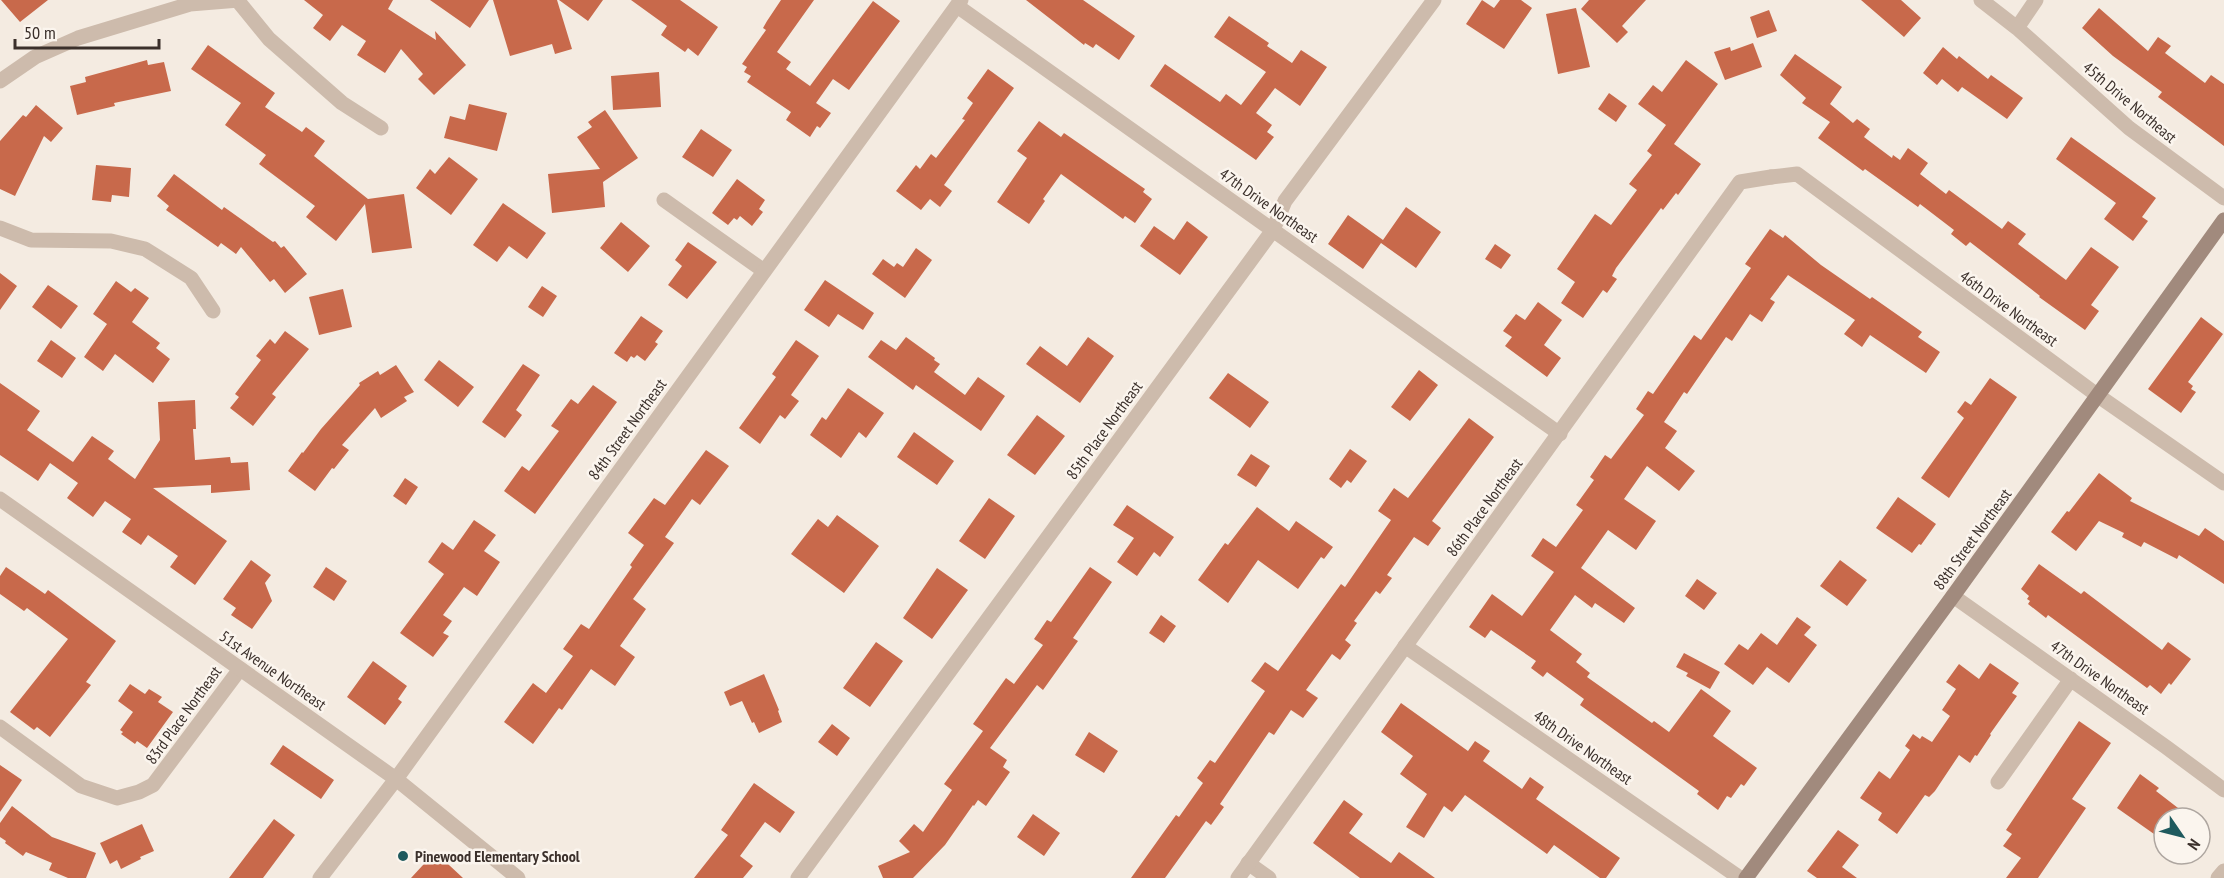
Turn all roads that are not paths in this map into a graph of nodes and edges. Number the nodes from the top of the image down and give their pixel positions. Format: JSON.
{"nodes":[{"id":1,"x":1434,"y":0,"type":"edge"},
{"id":2,"x":1981,"y":0,"type":"edge"},
{"id":3,"x":2036,"y":0,"type":"edge"},
{"id":4,"x":238,"y":1,"type":"edge"},
{"id":5,"x":189,"y":2,"type":"edge"},
{"id":6,"x":959,"y":3,"type":"edge"},
{"id":7,"x":2017,"y":28,"type":"junction"},
{"id":8,"x":0,"y":81,"type":"edge"},
{"id":9,"x":381,"y":128,"type":"dead end"},
{"id":10,"x":1771,"y":177,"type":"joint"},
{"id":11,"x":2224,"y":198,"type":"edge"},
{"id":12,"x":664,"y":200,"type":"dead end"},
{"id":13,"x":2224,"y":220,"type":"edge"},
{"id":14,"x":0,"y":228,"type":"edge"},
{"id":15,"x":1273,"y":230,"type":"junction"},
{"id":16,"x":764,"y":271,"type":"junction"},
{"id":17,"x":213,"y":311,"type":"dead end"},
{"id":18,"x":2097,"y":395,"type":"junction"},
{"id":19,"x":1560,"y":434,"type":"junction"},
{"id":20,"x":2224,"y":483,"type":"edge"},
{"id":21,"x":0,"y":500,"type":"edge"},
{"id":22,"x":1953,"y":596,"type":"junction"},
{"id":23,"x":1405,"y":646,"type":"junction"},
{"id":24,"x":240,"y":669,"type":"junction"},
{"id":25,"x":2071,"y":679,"type":"junction"},
{"id":26,"x":0,"y":727,"type":"edge"},
{"id":27,"x":396,"y":779,"type":"junction"},
{"id":28,"x":1998,"y":782,"type":"dead end"},
{"id":29,"x":2224,"y":790,"type":"edge"},
{"id":30,"x":1248,"y":863,"type":"junction"},
{"id":31,"x":2224,"y":871,"type":"edge"},
{"id":32,"x":320,"y":878,"type":"edge"},
{"id":33,"x":518,"y":878,"type":"edge"},
{"id":34,"x":798,"y":878,"type":"edge"},
{"id":35,"x":1238,"y":878,"type":"edge"},
{"id":36,"x":1269,"y":878,"type":"edge"},
{"id":37,"x":1740,"y":878,"type":"edge"},
{"id":38,"x":1746,"y":878,"type":"edge"},
{"id":39,"x":2218,"y":878,"type":"edge"}],
"edges":[{"from":1,"to":15,"type":"street","name":"85th Place Northeast"},
{"from":2,"to":7,"type":"street","name":"45th Drive Northeast"},
{"from":3,"to":7,"type":"street"},
{"from":4,"to":5,"type":"street"},
{"from":4,"to":9,"type":"street"},
{"from":5,"to":8,"type":"street"},
{"from":6,"to":15,"type":"street","name":"47th Drive Northeast"},
{"from":6,"to":16,"type":"street","name":"84th Street Northeast"},
{"from":7,"to":11,"type":"street","name":"45th Drive Northeast"},
{"from":10,"to":18,"type":"street","name":"46th Drive Northeast"},
{"from":10,"to":19,"type":"street","name":"86th Place Northeast"},
{"from":12,"to":16,"type":"street"},
{"from":13,"to":18,"type":"main road","name":"88th Street Northeast"},
{"from":14,"to":17,"type":"street"},
{"from":15,"to":19,"type":"street","name":"47th Drive Northeast"},
{"from":15,"to":34,"type":"street","name":"85th Place Northeast"},
{"from":16,"to":27,"type":"street","name":"84th Street Northeast"},
{"from":18,"to":20,"type":"street","name":"46th Drive Northeast"},
{"from":18,"to":22,"type":"main road","name":"88th Street Northeast"},
{"from":19,"to":23,"type":"street","name":"86th Place Northeast"},
{"from":21,"to":24,"type":"street","name":"51st Avenue Northeast"},
{"from":22,"to":25,"type":"street","name":"47th Drive Northeast"},
{"from":22,"to":38,"type":"main road","name":"88th Street Northeast"},
{"from":23,"to":30,"type":"street","name":"86th Place Northeast"},
{"from":23,"to":37,"type":"street","name":"48th Drive Northeast"},
{"from":24,"to":26,"type":"street","name":"83rd Place Northeast"},
{"from":24,"to":27,"type":"street","name":"51st Avenue Northeast"},
{"from":25,"to":28,"type":"street"},
{"from":25,"to":29,"type":"street","name":"47th Drive Northeast"},
{"from":27,"to":32,"type":"street","name":"84th Street Northeast"},
{"from":27,"to":33,"type":"street","name":"51st Avenue Northeast"},
{"from":30,"to":35,"type":"street","name":"86th Place Northeast"},
{"from":30,"to":36,"type":"street"},
{"from":31,"to":39,"type":"street"}]}
